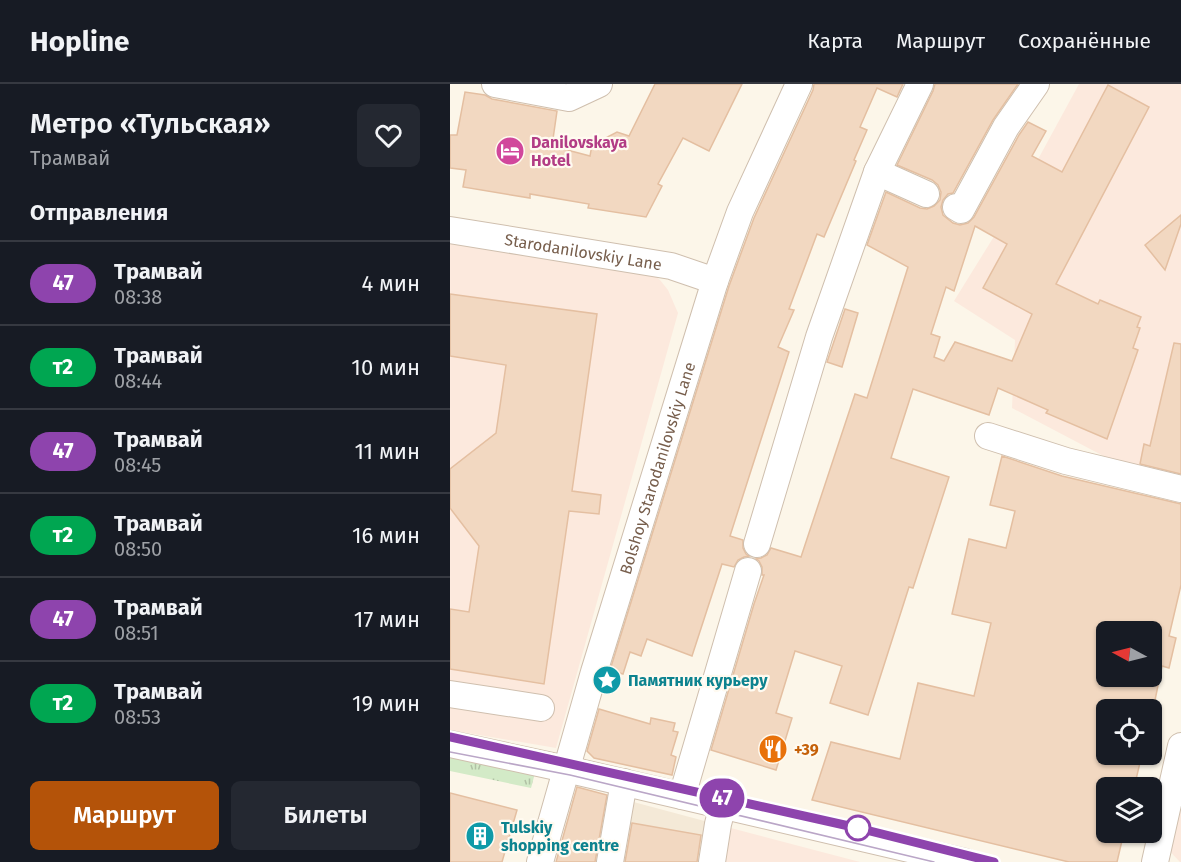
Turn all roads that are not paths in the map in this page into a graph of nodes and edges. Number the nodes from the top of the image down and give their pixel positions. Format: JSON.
{"nodes":[{"id":1,"x":495,"y":84,"type":"edge"},
{"id":2,"x":599,"y":84,"type":"edge"},
{"id":3,"x":799,"y":84,"type":"edge"},
{"id":4,"x":920,"y":84,"type":"edge"},
{"id":5,"x":1036,"y":84,"type":"edge"},
{"id":6,"x":877,"y":172,"type":"junction"},
{"id":7,"x":926,"y":194,"type":"dead end"},
{"id":8,"x":956,"y":207,"type":"dead end"},
{"id":9,"x":450,"y":230,"type":"edge"},
{"id":10,"x":715,"y":281,"type":"junction"},
{"id":11,"x":988,"y":436,"type":"dead end"},
{"id":12,"x":1181,"y":489,"type":"edge"},
{"id":13,"x":757,"y":544,"type":"dead end"},
{"id":14,"x":748,"y":571,"type":"dead end"},
{"id":15,"x":450,"y":694,"type":"edge"},
{"id":16,"x":541,"y":708,"type":"dead end"},
{"id":17,"x":450,"y":744,"type":"edge"},
{"id":18,"x":1181,"y":746,"type":"edge"},
{"id":19,"x":566,"y":769,"type":"junction"},
{"id":20,"x":624,"y":782,"type":"junction"},
{"id":21,"x":682,"y":796,"type":"junction"},
{"id":22,"x":723,"y":805,"type":"junction"},
{"id":23,"x":1181,"y":832,"type":"edge"},
{"id":24,"x":540,"y":862,"type":"edge"},
{"id":25,"x":610,"y":862,"type":"edge"},
{"id":26,"x":712,"y":862,"type":"edge"},
{"id":27,"x":965,"y":862,"type":"edge"},
{"id":28,"x":1157,"y":862,"type":"edge"}],
"edges":[{"from":1,"to":2,"type":"street"},
{"from":3,"to":10,"type":"street","name":"Bolshoy Starodanilovskiy Lane"},
{"from":4,"to":6,"type":"street"},
{"from":5,"to":8,"type":"street"},
{"from":6,"to":7,"type":"street"},
{"from":6,"to":13,"type":"street"},
{"from":9,"to":10,"type":"street","name":"Starodanilovskiy Lane"},
{"from":10,"to":19,"type":"street","name":"Bolshoy Starodanilovskiy Lane"},
{"from":11,"to":12,"type":"street"},
{"from":14,"to":21,"type":"street"},
{"from":15,"to":16,"type":"street"},
{"from":17,"to":19,"type":"street"},
{"from":18,"to":28,"type":"street"},
{"from":19,"to":20,"type":"street"},
{"from":19,"to":24,"type":"street","name":"Bolshoy Starodanilovskiy Lane"},
{"from":20,"to":21,"type":"street"},
{"from":20,"to":25,"type":"street"},
{"from":21,"to":22,"type":"street"},
{"from":22,"to":26,"type":"street"},
{"from":22,"to":27,"type":"street"},
{"from":23,"to":28,"type":"street"}]}
